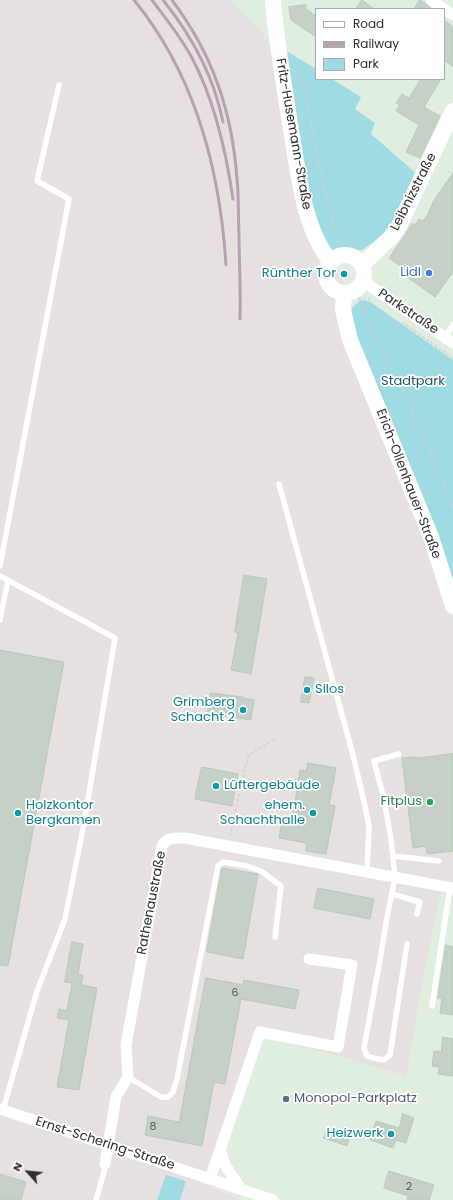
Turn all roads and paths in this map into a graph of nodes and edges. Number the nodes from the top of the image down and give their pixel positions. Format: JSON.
{"nodes":[{"id":1,"x":273,"y":0,"type":"edge"},
{"id":2,"x":431,"y":0,"type":"edge"},
{"id":3,"x":443,"y":8,"type":"edge"},
{"id":4,"x":445,"y":10,"type":"edge"},
{"id":5,"x":453,"y":16,"type":"edge"},
{"id":6,"x":292,"y":70,"type":"dead end"},
{"id":7,"x":59,"y":85,"type":"dead end"},
{"id":8,"x":453,"y":111,"type":"edge"},
{"id":9,"x":374,"y":254,"type":"junction"},
{"id":10,"x":331,"y":262,"type":"junction"},
{"id":11,"x":362,"y":265,"type":"junction"},
{"id":12,"x":355,"y":291,"type":"junction"},
{"id":13,"x":372,"y":299,"type":"dead end"},
{"id":14,"x":401,"y":321,"type":"dead end"},
{"id":15,"x":453,"y":324,"type":"edge"},
{"id":16,"x":449,"y":340,"type":"edge"},
{"id":17,"x":453,"y":358,"type":"edge"},
{"id":18,"x":279,"y":484,"type":"dead end"},
{"id":19,"x":453,"y":509,"type":"edge"},
{"id":20,"x":2,"y":543,"type":"edge"},
{"id":21,"x":0,"y":566,"type":"edge"},
{"id":22,"x":0,"y":576,"type":"edge"},
{"id":23,"x":8,"y":580,"type":"junction"},
{"id":24,"x":453,"y":606,"type":"edge"},
{"id":25,"x":0,"y":620,"type":"edge"},
{"id":26,"x":277,"y":739,"type":"dead end"},
{"id":27,"x":399,"y":754,"type":"dead end"},
{"id":28,"x":228,"y":846,"type":"junction"},
{"id":29,"x":393,"y":856,"type":"junction"},
{"id":30,"x":439,"y":861,"type":"dead end"},
{"id":31,"x":367,"y":871,"type":"junction"},
{"id":32,"x":395,"y":877,"type":"junction"},
{"id":33,"x":452,"y":888,"type":"edge"},
{"id":34,"x":392,"y":894,"type":"junction"},
{"id":35,"x":418,"y":914,"type":"dead end"},
{"id":36,"x":275,"y":937,"type":"dead end"},
{"id":37,"x":407,"y":944,"type":"dead end"},
{"id":38,"x":309,"y":959,"type":"dead end"},
{"id":39,"x":432,"y":1006,"type":"dead end"},
{"id":40,"x":128,"y":1077,"type":"junction"},
{"id":41,"x":2,"y":1109,"type":"edge"},
{"id":42,"x":220,"y":1149,"type":"junction"},
{"id":43,"x":105,"y":1159,"type":"joint"},
{"id":44,"x":210,"y":1179,"type":"junction"},
{"id":45,"x":241,"y":1189,"type":"junction"},
{"id":46,"x":96,"y":1200,"type":"edge"},
{"id":47,"x":273,"y":1200,"type":"edge"}],
"edges":[{"from":1,"to":10,"type":"street","name":"Fritz-Husemann-Straße"},
{"from":2,"to":3,"type":"street"},
{"from":4,"to":5,"type":"street"},
{"from":6,"to":9,"type":"path"},
{"from":7,"to":20,"type":"lane"},
{"from":8,"to":9,"type":"street","name":"Leibnizstraße"},
{"from":9,"to":11,"type":"street","name":"Leibnizstraße"},
{"from":10,"to":11,"type":"street"},
{"from":10,"to":12,"type":"street"},
{"from":11,"to":12,"type":"street"},
{"from":12,"to":13,"type":"path"},
{"from":12,"to":16,"type":"street","name":"Parkstraße"},
{"from":12,"to":19,"type":"path"},
{"from":12,"to":24,"type":"street","name":"Erich-Ollenhauer-Straße"},
{"from":14,"to":17,"type":"path"},
{"from":15,"to":16,"type":"lane"},
{"from":18,"to":31,"type":"lane"},
{"from":20,"to":21,"type":"lane"},
{"from":22,"to":23,"type":"lane"},
{"from":23,"to":25,"type":"lane"},
{"from":23,"to":41,"type":"lane"},
{"from":26,"to":28,"type":"path"},
{"from":27,"to":29,"type":"lane"},
{"from":28,"to":31,"type":"street","name":"Rathenaustraße"},
{"from":28,"to":40,"type":"street","name":"Rathenaustraße"},
{"from":29,"to":30,"type":"lane"},
{"from":29,"to":32,"type":"lane"},
{"from":31,"to":32,"type":"street","name":"Rathenaustraße"},
{"from":32,"to":33,"type":"street","name":"Rathenaustraße"},
{"from":32,"to":34,"type":"lane"},
{"from":33,"to":39,"type":"lane"},
{"from":34,"to":35,"type":"lane"},
{"from":34,"to":37,"type":"lane"},
{"from":36,"to":40,"type":"lane"},
{"from":38,"to":42,"type":"street"},
{"from":40,"to":43,"type":"street"},
{"from":41,"to":44,"type":"street","name":"Ernst-Schering-Straße"},
{"from":42,"to":44,"type":"street"},
{"from":42,"to":45,"type":"street"},
{"from":43,"to":46,"type":"lane"},
{"from":44,"to":45,"type":"street","name":"Ernst-Schering-Straße"},
{"from":45,"to":47,"type":"street","name":"Ernst-Schering-Straße"}]}
